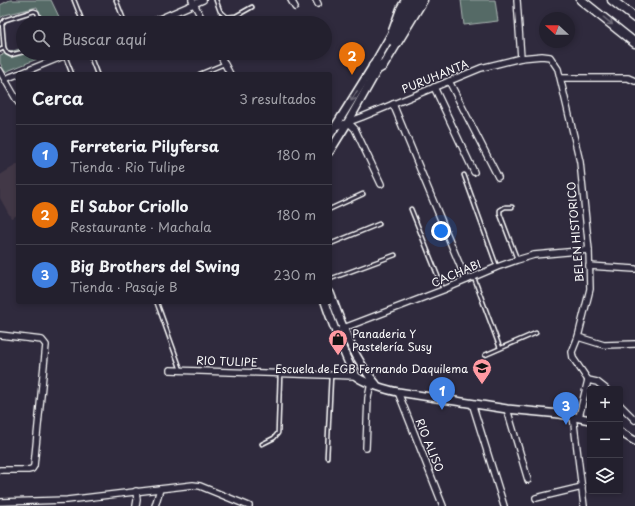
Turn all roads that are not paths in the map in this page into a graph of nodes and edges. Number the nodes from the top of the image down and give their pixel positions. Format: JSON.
{"nodes":[{"id":1,"x":74,"y":0,"type":"edge"},
{"id":2,"x":116,"y":0,"type":"edge"},
{"id":3,"x":203,"y":0,"type":"edge"},
{"id":4,"x":216,"y":0,"type":"edge"},
{"id":5,"x":291,"y":0,"type":"edge"},
{"id":6,"x":406,"y":0,"type":"edge"},
{"id":7,"x":411,"y":0,"type":"edge"},
{"id":8,"x":417,"y":0,"type":"edge"},
{"id":9,"x":423,"y":0,"type":"edge"},
{"id":10,"x":517,"y":0,"type":"edge"},
{"id":11,"x":582,"y":0,"type":"edge"},
{"id":12,"x":612,"y":0,"type":"edge"},
{"id":13,"x":193,"y":2,"type":"edge"},
{"id":14,"x":252,"y":7,"type":"dead end"},
{"id":15,"x":295,"y":7,"type":"dead end"},
{"id":16,"x":18,"y":16,"type":"edge"},
{"id":17,"x":39,"y":16,"type":"edge"},
{"id":18,"x":80,"y":16,"type":"edge"},
{"id":19,"x":122,"y":16,"type":"edge"},
{"id":20,"x":164,"y":16,"type":"edge"},
{"id":21,"x":200,"y":16,"type":"edge"},
{"id":22,"x":226,"y":16,"type":"edge"},
{"id":23,"x":236,"y":16,"type":"edge"},
{"id":24,"x":16,"y":17,"type":"edge"},
{"id":25,"x":635,"y":18,"type":"edge"},
{"id":26,"x":393,"y":31,"type":"junction"},
{"id":27,"x":635,"y":43,"type":"edge"},
{"id":28,"x":4,"y":48,"type":"junction"},
{"id":29,"x":0,"y":50,"type":"edge"},
{"id":30,"x":16,"y":53,"type":"edge"},
{"id":31,"x":521,"y":58,"type":"junction"},
{"id":32,"x":552,"y":59,"type":"joint"},
{"id":33,"x":55,"y":60,"type":"edge"},
{"id":34,"x":67,"y":60,"type":"edge"},
{"id":35,"x":92,"y":60,"type":"edge"},
{"id":36,"x":223,"y":60,"type":"edge"},
{"id":37,"x":225,"y":64,"type":"junction"},
{"id":38,"x":375,"y":67,"type":"junction"},
{"id":39,"x":0,"y":71,"type":"edge"},
{"id":40,"x":23,"y":72,"type":"edge"},
{"id":41,"x":71,"y":72,"type":"edge"},
{"id":42,"x":96,"y":72,"type":"edge"},
{"id":43,"x":205,"y":72,"type":"edge"},
{"id":44,"x":229,"y":72,"type":"edge"},
{"id":45,"x":16,"y":75,"type":"edge"},
{"id":46,"x":561,"y":78,"type":"junction"},
{"id":47,"x":3,"y":81,"type":"edge"},
{"id":48,"x":449,"y":81,"type":"junction"},
{"id":49,"x":635,"y":81,"type":"edge"},
{"id":50,"x":434,"y":87,"type":"junction"},
{"id":51,"x":16,"y":99,"type":"edge"},
{"id":52,"x":393,"y":104,"type":"junction"},
{"id":53,"x":348,"y":122,"type":"junction"},
{"id":54,"x":332,"y":128,"type":"edge"},
{"id":55,"x":332,"y":148,"type":"edge"},
{"id":56,"x":474,"y":172,"type":"dead end"},
{"id":57,"x":464,"y":175,"type":"dead end"},
{"id":58,"x":498,"y":177,"type":"dead end"},
{"id":59,"x":381,"y":184,"type":"dead end"},
{"id":60,"x":363,"y":194,"type":"dead end"},
{"id":61,"x":512,"y":207,"type":"dead end"},
{"id":62,"x":332,"y":208,"type":"edge"},
{"id":63,"x":411,"y":209,"type":"dead end"},
{"id":64,"x":378,"y":224,"type":"dead end"},
{"id":65,"x":332,"y":243,"type":"edge"},
{"id":66,"x":589,"y":250,"type":"junction"},
{"id":67,"x":395,"y":255,"type":"dead end"},
{"id":68,"x":518,"y":260,"type":"junction"},
{"id":69,"x":589,"y":266,"type":"junction"},
{"id":70,"x":497,"y":267,"type":"junction"},
{"id":71,"x":635,"y":269,"type":"edge"},
{"id":72,"x":473,"y":277,"type":"junction"},
{"id":73,"x":332,"y":278,"type":"edge"},
{"id":74,"x":466,"y":280,"type":"junction"},
{"id":75,"x":443,"y":290,"type":"junction"},
{"id":76,"x":332,"y":298,"type":"edge"},
{"id":77,"x":156,"y":304,"type":"edge"},
{"id":78,"x":326,"y":304,"type":"edge"},
{"id":79,"x":343,"y":328,"type":"junction"},
{"id":80,"x":335,"y":331,"type":"junction"},
{"id":81,"x":536,"y":333,"type":"dead end"},
{"id":82,"x":0,"y":336,"type":"edge"},
{"id":83,"x":578,"y":337,"type":"junction"},
{"id":84,"x":635,"y":344,"type":"edge"},
{"id":85,"x":500,"y":348,"type":"junction"},
{"id":86,"x":485,"y":355,"type":"dead end"},
{"id":87,"x":170,"y":370,"type":"dead end"},
{"id":88,"x":181,"y":370,"type":"junction"},
{"id":89,"x":280,"y":374,"type":"junction"},
{"id":90,"x":331,"y":375,"type":"junction"},
{"id":91,"x":355,"y":376,"type":"junction"},
{"id":92,"x":588,"y":380,"type":"junction"},
{"id":93,"x":374,"y":384,"type":"junction"},
{"id":94,"x":602,"y":386,"type":"edge"},
{"id":95,"x":398,"y":392,"type":"junction"},
{"id":96,"x":472,"y":403,"type":"junction"},
{"id":97,"x":623,"y":408,"type":"edge"},
{"id":98,"x":507,"y":409,"type":"junction"},
{"id":99,"x":576,"y":417,"type":"junction"},
{"id":100,"x":587,"y":419,"type":"edge"},
{"id":101,"x":635,"y":420,"type":"edge"},
{"id":102,"x":623,"y":434,"type":"edge"},
{"id":103,"x":635,"y":441,"type":"edge"},
{"id":104,"x":262,"y":444,"type":"dead end"},
{"id":105,"x":366,"y":448,"type":"dead end"},
{"id":106,"x":327,"y":457,"type":"dead end"},
{"id":107,"x":0,"y":470,"type":"edge"},
{"id":108,"x":528,"y":480,"type":"dead end"},
{"id":109,"x":582,"y":487,"type":"junction"},
{"id":110,"x":160,"y":489,"type":"junction"},
{"id":111,"x":136,"y":491,"type":"junction"},
{"id":112,"x":536,"y":498,"type":"dead end"},
{"id":113,"x":0,"y":502,"type":"edge"},
{"id":114,"x":66,"y":503,"type":"edge"},
{"id":115,"x":6,"y":504,"type":"edge"},
{"id":116,"x":136,"y":506,"type":"edge"},
{"id":117,"x":155,"y":506,"type":"edge"},
{"id":118,"x":249,"y":506,"type":"edge"},
{"id":119,"x":443,"y":506,"type":"edge"},
{"id":120,"x":504,"y":506,"type":"edge"},
{"id":121,"x":584,"y":506,"type":"edge"}],
"edges":[{"from":1,"to":18,"type":"lane"},
{"from":2,"to":19,"type":"lane"},
{"from":3,"to":13,"type":"street"},
{"from":4,"to":22,"type":"lane"},
{"from":5,"to":15,"type":"street"},
{"from":6,"to":26,"type":"main road"},
{"from":7,"to":26,"type":"main road"},
{"from":8,"to":38,"type":"main road"},
{"from":9,"to":38,"type":"main road"},
{"from":10,"to":31,"type":"street"},
{"from":11,"to":27,"type":"main road","one_way":true},
{"from":12,"to":25,"type":"main road"},
{"from":13,"to":20,"type":"street"},
{"from":13,"to":21,"type":"street"},
{"from":14,"to":23,"type":"lane"},
{"from":16,"to":17,"type":"lane"},
{"from":24,"to":28,"type":"lane"},
{"from":26,"to":38,"type":"main road"},
{"from":28,"to":29,"type":"lane"},
{"from":28,"to":30,"type":"lane"},
{"from":31,"to":32,"type":"street","name":"PURUHANTA"},
{"from":31,"to":48,"type":"street","name":"PURUHANTA"},
{"from":32,"to":46,"type":"street","name":"BELEN HISTORICO"},
{"from":33,"to":40,"type":"street"},
{"from":34,"to":41,"type":"lane"},
{"from":35,"to":42,"type":"lane"},
{"from":36,"to":37,"type":"street"},
{"from":37,"to":43,"type":"lane"},
{"from":37,"to":44,"type":"street"},
{"from":38,"to":53,"type":"main road"},
{"from":38,"to":54,"type":"main road","one_way":true},
{"from":39,"to":47,"type":"street"},
{"from":45,"to":47,"type":"street"},
{"from":46,"to":49,"type":"street"},
{"from":46,"to":66,"type":"street","name":"BELEN HISTORICO"},
{"from":47,"to":51,"type":"street"},
{"from":48,"to":50,"type":"street","name":"PURUHANTA"},
{"from":48,"to":58,"type":"street"},
{"from":50,"to":52,"type":"street","name":"PURUHANTA"},
{"from":50,"to":56,"type":"street"},
{"from":52,"to":53,"type":"street","name":"PURUHANTA"},
{"from":52,"to":74,"type":"street"},
{"from":53,"to":54,"type":"street","name":"PURUHANTA"},
{"from":53,"to":55,"type":"main road"},
{"from":53,"to":59,"type":"street"},
{"from":57,"to":70,"type":"lane"},
{"from":60,"to":62,"type":"lane"},
{"from":61,"to":68,"type":"lane"},
{"from":63,"to":75,"type":"lane"},
{"from":64,"to":65,"type":"lane"},
{"from":66,"to":68,"type":"street","name":"CACHABI"},
{"from":66,"to":69,"type":"street","name":"BELEN HISTORICO"},
{"from":67,"to":73,"type":"lane"},
{"from":68,"to":70,"type":"street","name":"CACHABI"},
{"from":69,"to":71,"type":"street"},
{"from":69,"to":83,"type":"street","name":"BELEN HISTORICO"},
{"from":70,"to":72,"type":"street","name":"CACHABI"},
{"from":72,"to":74,"type":"street","name":"CACHABI"},
{"from":72,"to":85,"type":"lane"},
{"from":74,"to":75,"type":"street","name":"CACHABI"},
{"from":75,"to":79,"type":"street","name":"CACHABI"},
{"from":76,"to":79,"type":"main road"},
{"from":77,"to":88,"type":"lane"},
{"from":78,"to":80,"type":"main road"},
{"from":79,"to":80,"type":"street","name":"CACHABI"},
{"from":79,"to":93,"type":"main road"},
{"from":80,"to":91,"type":"main road"},
{"from":81,"to":85,"type":"lane"},
{"from":82,"to":107,"type":"street"},
{"from":83,"to":84,"type":"street"},
{"from":83,"to":92,"type":"street","name":"BELEN HISTORICO"},
{"from":85,"to":86,"type":"lane"},
{"from":87,"to":88,"type":"street","name":"RIO TULIPE"},
{"from":88,"to":89,"type":"street","name":"RIO TULIPE"},
{"from":89,"to":90,"type":"street","name":"RIO TULIPE"},
{"from":89,"to":104,"type":"lane"},
{"from":90,"to":91,"type":"street","name":"RIO TULIPE"},
{"from":90,"to":106,"type":"lane"},
{"from":91,"to":93,"type":"main road","name":"RIO TULIPE"},
{"from":92,"to":94,"type":"street","name":"BELEN HISTORICO"},
{"from":92,"to":99,"type":"street"},
{"from":93,"to":95,"type":"main road","name":"RIO TULIPE"},
{"from":93,"to":105,"type":"street"},
{"from":95,"to":96,"type":"main road","name":"RIO TULIPE"},
{"from":95,"to":119,"type":"street","name":"RIO ALISO"},
{"from":96,"to":98,"type":"main road","name":"RIO TULIPE"},
{"from":96,"to":120,"type":"street"},
{"from":97,"to":101,"type":"street"},
{"from":98,"to":99,"type":"main road","name":"RIO TULIPE"},
{"from":98,"to":108,"type":"street"},
{"from":99,"to":100,"type":"main road","name":"RIO TULIPE"},
{"from":99,"to":109,"type":"street"},
{"from":102,"to":103,"type":"main road"},
{"from":109,"to":112,"type":"street"},
{"from":109,"to":121,"type":"street"},
{"from":110,"to":111,"type":"street"},
{"from":110,"to":117,"type":"street"},
{"from":110,"to":118,"type":"street"},
{"from":111,"to":114,"type":"street"},
{"from":111,"to":116,"type":"street"},
{"from":113,"to":115,"type":"street"},
{"from":114,"to":115,"type":"street"}]}
